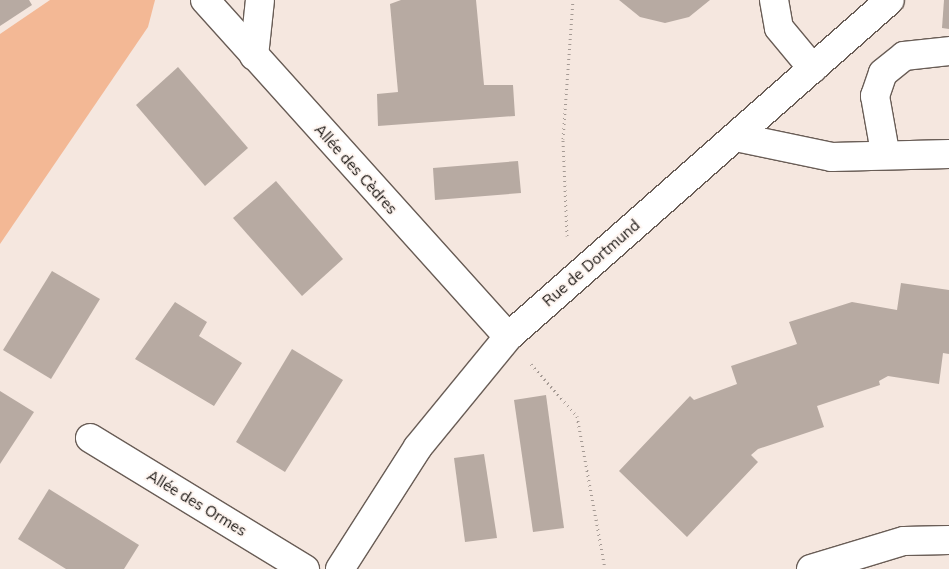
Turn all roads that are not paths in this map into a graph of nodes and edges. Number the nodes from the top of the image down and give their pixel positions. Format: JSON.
{"nodes":[{"id":1,"x":204,"y":0,"type":"edge"},
{"id":2,"x":260,"y":0,"type":"edge"},
{"id":3,"x":774,"y":0,"type":"edge"},
{"id":4,"x":890,"y":0,"type":"edge"},
{"id":5,"x":949,"y":51,"type":"edge"},
{"id":6,"x":254,"y":56,"type":"junction"},
{"id":7,"x":813,"y":69,"type":"junction"},
{"id":8,"x":736,"y":137,"type":"junction"},
{"id":9,"x":885,"y":152,"type":"junction"},
{"id":10,"x":949,"y":154,"type":"edge"},
{"id":11,"x":508,"y":337,"type":"junction"},
{"id":12,"x":90,"y":438,"type":"dead end"},
{"id":13,"x":949,"y":540,"type":"edge"},
{"id":14,"x":304,"y":569,"type":"edge"},
{"id":15,"x":340,"y":569,"type":"edge"},
{"id":16,"x":811,"y":569,"type":"edge"}],
"edges":[{"from":1,"to":6,"type":"street","name":"Allée des Cèdres"},
{"from":2,"to":6,"type":"street"},
{"from":3,"to":7,"type":"street"},
{"from":4,"to":7,"type":"street","name":"Rue de Dortmund"},
{"from":5,"to":9,"type":"street"},
{"from":6,"to":11,"type":"street","name":"Allée des Cèdres"},
{"from":7,"to":8,"type":"street","name":"Rue de Dortmund"},
{"from":8,"to":9,"type":"street"},
{"from":8,"to":11,"type":"street","name":"Rue de Dortmund"},
{"from":9,"to":10,"type":"street"},
{"from":11,"to":15,"type":"street","name":"Rue de Dortmund"},
{"from":12,"to":14,"type":"street","name":"Allée des Ormes"},
{"from":13,"to":16,"type":"street"}]}
